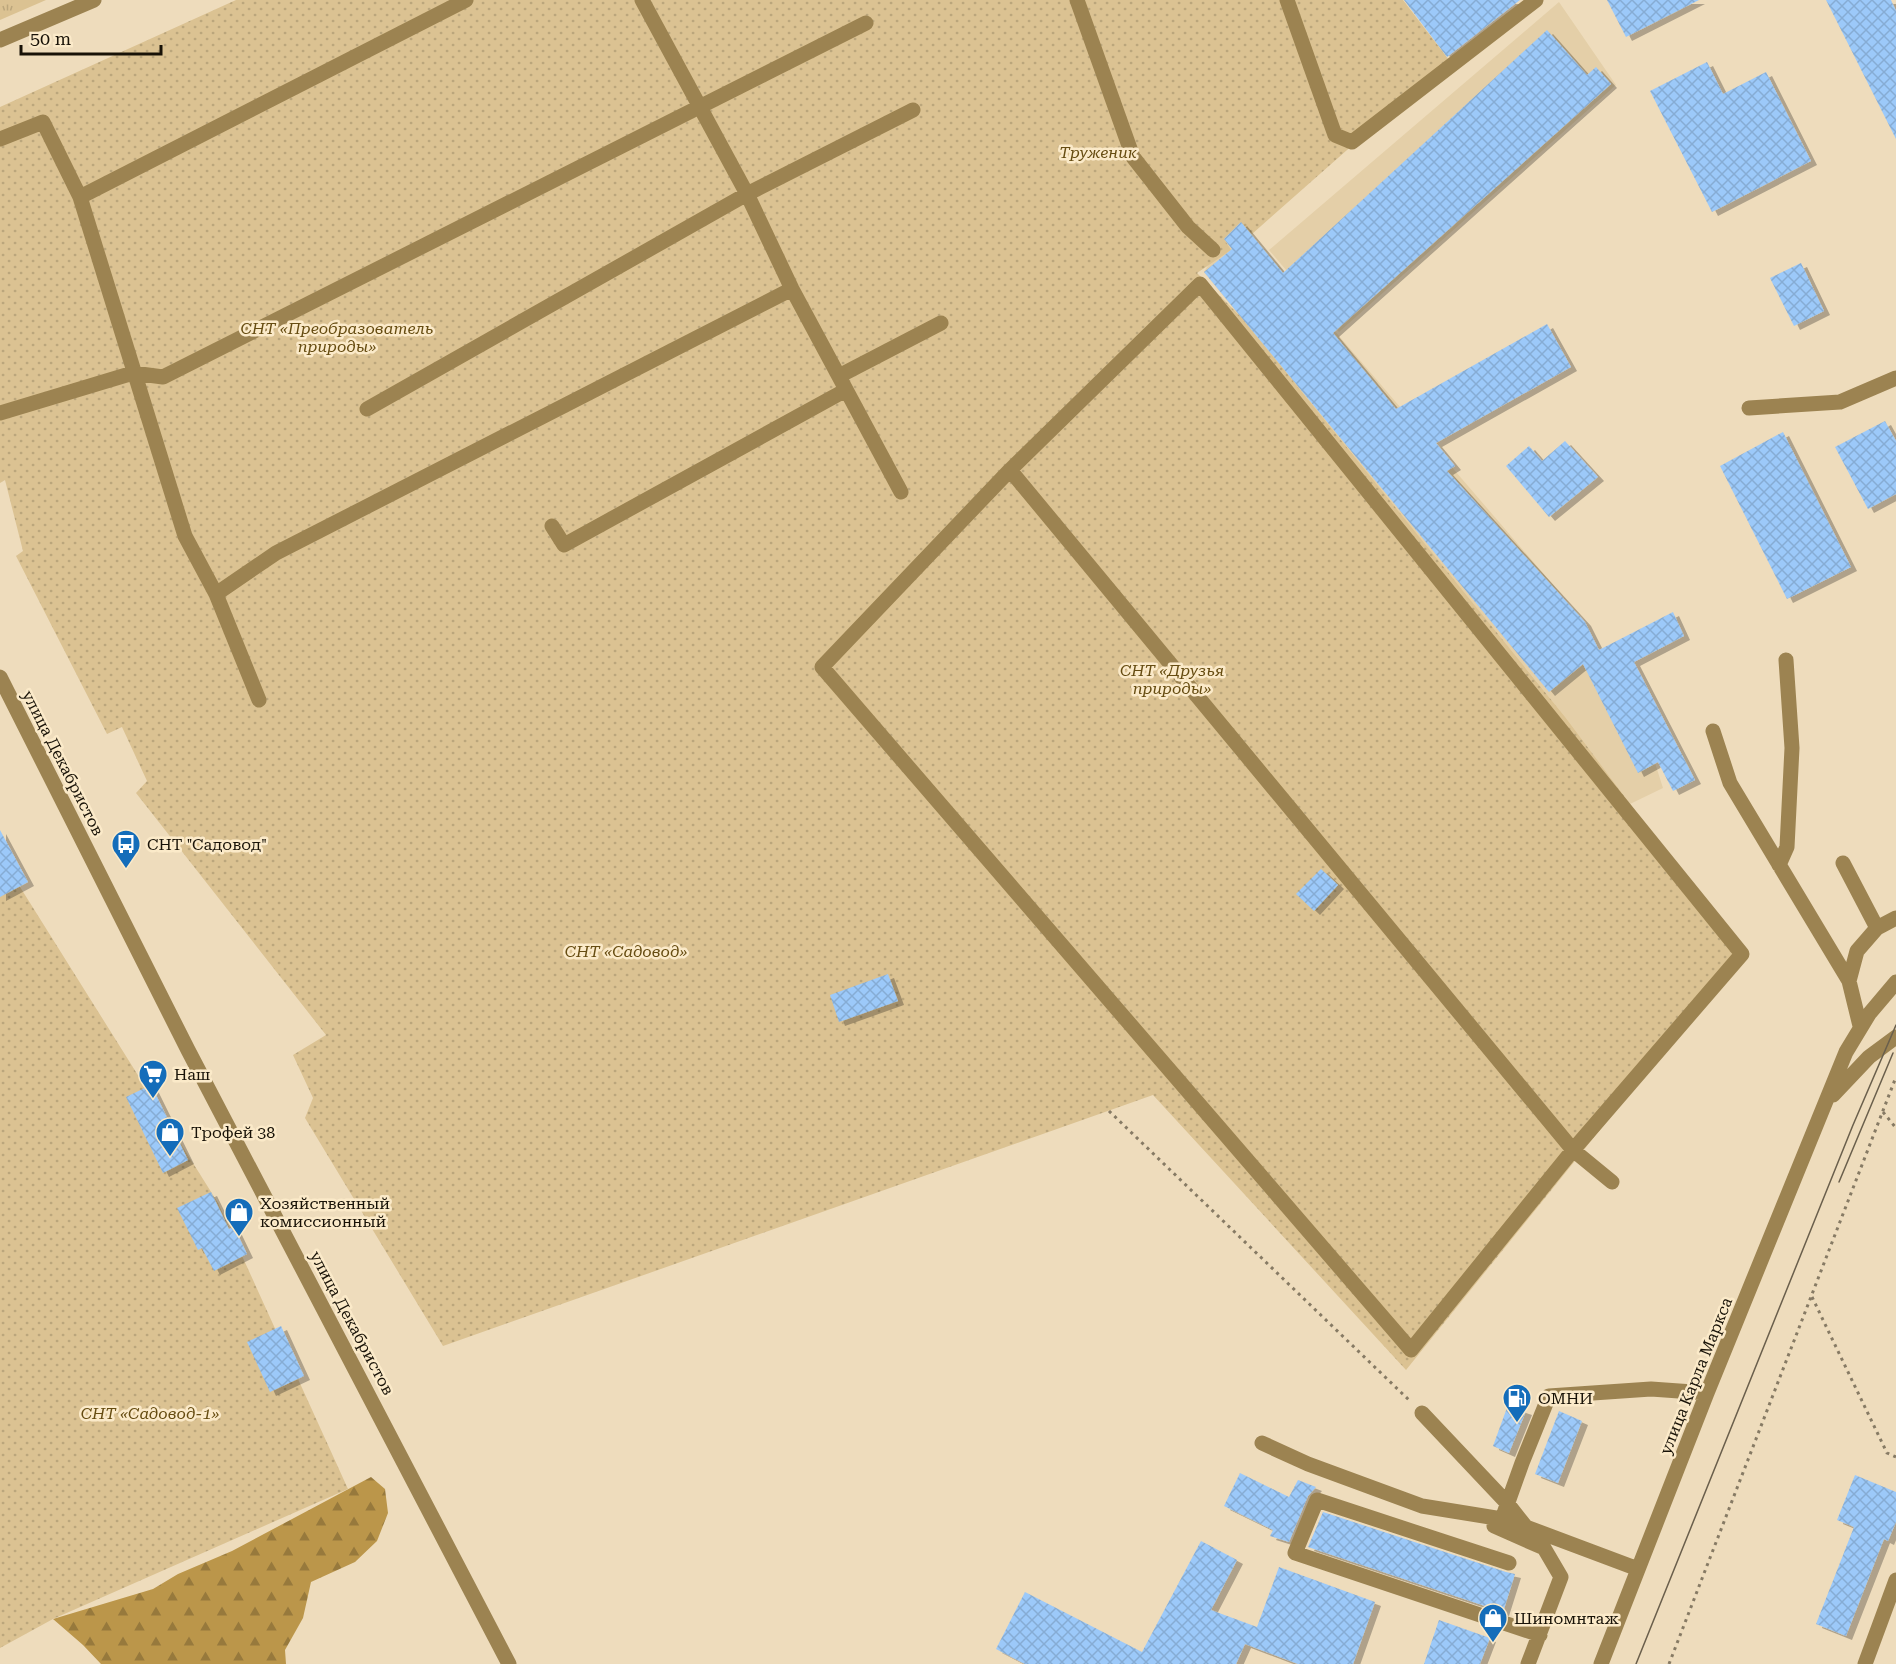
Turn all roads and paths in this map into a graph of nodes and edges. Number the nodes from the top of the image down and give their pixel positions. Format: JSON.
{"nodes":[{"id":1,"x":94,"y":0,"type":"edge"},
{"id":2,"x":466,"y":0,"type":"edge"},
{"id":3,"x":642,"y":0,"type":"edge"},
{"id":4,"x":1077,"y":0,"type":"edge"},
{"id":5,"x":1287,"y":0,"type":"edge"},
{"id":6,"x":1536,"y":0,"type":"edge"},
{"id":7,"x":866,"y":23,"type":"dead end"},
{"id":8,"x":0,"y":40,"type":"edge"},
{"id":9,"x":699,"y":106,"type":"junction"},
{"id":10,"x":913,"y":110,"type":"dead end"},
{"id":11,"x":0,"y":139,"type":"edge"},
{"id":12,"x":747,"y":194,"type":"junction"},
{"id":13,"x":80,"y":197,"type":"junction"},
{"id":14,"x":1214,"y":250,"type":"dead end"},
{"id":15,"x":792,"y":289,"type":"junction"},
{"id":16,"x":941,"y":322,"type":"dead end"},
{"id":17,"x":133,"y":373,"type":"junction"},
{"id":18,"x":839,"y":376,"type":"junction"},
{"id":19,"x":1896,"y":378,"type":"edge"},
{"id":20,"x":846,"y":390,"type":"junction"},
{"id":21,"x":1749,"y":408,"type":"dead end"},
{"id":22,"x":367,"y":409,"type":"dead end"},
{"id":23,"x":0,"y":413,"type":"edge"},
{"id":24,"x":1010,"y":470,"type":"junction"},
{"id":25,"x":901,"y":492,"type":"dead end"},
{"id":26,"x":552,"y":526,"type":"dead end"},
{"id":27,"x":216,"y":594,"type":"junction"},
{"id":28,"x":1786,"y":660,"type":"dead end"},
{"id":29,"x":0,"y":677,"type":"edge"},
{"id":30,"x":259,"y":700,"type":"dead end"},
{"id":31,"x":1713,"y":731,"type":"dead end"},
{"id":32,"x":1844,"y":863,"type":"dead end"},
{"id":33,"x":1779,"y":865,"type":"junction"},
{"id":34,"x":1896,"y":918,"type":"edge"},
{"id":35,"x":1877,"y":928,"type":"junction"},
{"id":36,"x":1849,"y":981,"type":"junction"},
{"id":37,"x":1896,"y":982,"type":"edge"},
{"id":38,"x":1860,"y":1026,"type":"junction"},
{"id":39,"x":1896,"y":1037,"type":"edge"},
{"id":40,"x":1896,"y":1077,"type":"edge"},
{"id":41,"x":1827,"y":1102,"type":"junction"},
{"id":42,"x":1109,"y":1111,"type":"dead end"},
{"id":43,"x":1883,"y":1112,"type":"junction"},
{"id":44,"x":1896,"y":1128,"type":"edge"},
{"id":45,"x":1573,"y":1150,"type":"junction"},
{"id":46,"x":1612,"y":1182,"type":"dead end"},
{"id":47,"x":1812,"y":1297,"type":"junction"},
{"id":48,"x":1707,"y":1393,"type":"junction"},
{"id":49,"x":1422,"y":1413,"type":"joint"},
{"id":50,"x":1262,"y":1443,"type":"dead end"},
{"id":51,"x":1896,"y":1457,"type":"edge"},
{"id":52,"x":1507,"y":1503,"type":"junction"},
{"id":53,"x":1442,"y":1510,"type":"junction"},
{"id":54,"x":1502,"y":1519,"type":"junction"},
{"id":55,"x":1526,"y":1527,"type":"junction"},
{"id":56,"x":1509,"y":1563,"type":"dead end"},
{"id":57,"x":1638,"y":1569,"type":"junction"},
{"id":58,"x":1896,"y":1580,"type":"edge"},
{"id":59,"x":1540,"y":1635,"type":"junction"},
{"id":60,"x":509,"y":1664,"type":"edge"},
{"id":61,"x":1528,"y":1664,"type":"edge"},
{"id":62,"x":1601,"y":1664,"type":"edge"},
{"id":63,"x":1669,"y":1664,"type":"edge"},
{"id":64,"x":1865,"y":1664,"type":"edge"}],
"edges":[{"from":1,"to":8,"type":"street"},
{"from":2,"to":13,"type":"street"},
{"from":3,"to":9,"type":"street"},
{"from":4,"to":14,"type":"street"},
{"from":5,"to":6,"type":"street"},
{"from":7,"to":9,"type":"street"},
{"from":9,"to":12,"type":"street"},
{"from":9,"to":17,"type":"street"},
{"from":10,"to":12,"type":"street"},
{"from":11,"to":13,"type":"street"},
{"from":12,"to":15,"type":"street"},
{"from":12,"to":22,"type":"street"},
{"from":13,"to":17,"type":"street"},
{"from":15,"to":18,"type":"street"},
{"from":15,"to":27,"type":"street"},
{"from":16,"to":18,"type":"street"},
{"from":17,"to":23,"type":"street"},
{"from":17,"to":27,"type":"street"},
{"from":18,"to":20,"type":"street"},
{"from":19,"to":21,"type":"street"},
{"from":20,"to":25,"type":"street"},
{"from":20,"to":26,"type":"street"},
{"from":24,"to":45,"type":"street"},
{"from":24,"to":45,"type":"street"},
{"from":24,"to":45,"type":"street"},
{"from":27,"to":30,"type":"street"},
{"from":28,"to":33,"type":"street"},
{"from":29,"to":60,"type":"street","name":"улица Декабристов"},
{"from":31,"to":33,"type":"street"},
{"from":32,"to":35,"type":"street"},
{"from":33,"to":36,"type":"street"},
{"from":34,"to":35,"type":"street"},
{"from":35,"to":36,"type":"street"},
{"from":36,"to":38,"type":"street"},
{"from":37,"to":38,"type":"street","name":"улица Карла Маркса"},
{"from":38,"to":41,"type":"street","name":"улица Карла Маркса"},
{"from":39,"to":41,"type":"street","name":"улица Карла Маркса"},
{"from":40,"to":43,"type":"path"},
{"from":41,"to":48,"type":"street","name":"улица Карла Маркса"},
{"from":42,"to":49,"type":"path"},
{"from":43,"to":44,"type":"path"},
{"from":43,"to":47,"type":"path"},
{"from":45,"to":46,"type":"street"},
{"from":47,"to":51,"type":"path"},
{"from":47,"to":63,"type":"path"},
{"from":48,"to":52,"type":"street"},
{"from":48,"to":57,"type":"street","name":"улица Карла Маркса"},
{"from":49,"to":52,"type":"street"},
{"from":50,"to":53,"type":"street"},
{"from":52,"to":54,"type":"street"},
{"from":52,"to":55,"type":"street"},
{"from":53,"to":54,"type":"street"},
{"from":53,"to":59,"type":"street"},
{"from":54,"to":55,"type":"street"},
{"from":55,"to":57,"type":"street"},
{"from":56,"to":59,"type":"street"},
{"from":57,"to":62,"type":"street","name":"улица Карла Маркса"},
{"from":58,"to":64,"type":"street"},
{"from":59,"to":61,"type":"street"}]}
